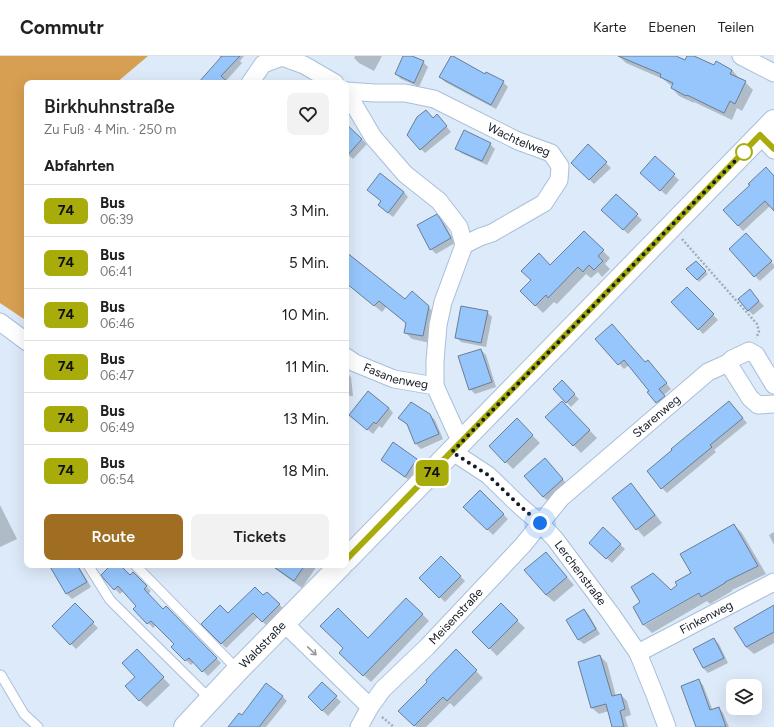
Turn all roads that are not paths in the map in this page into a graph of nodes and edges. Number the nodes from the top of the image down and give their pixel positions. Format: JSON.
{"nodes":[{"id":1,"x":741,"y":56,"type":"edge"},
{"id":2,"x":774,"y":73,"type":"edge"},
{"id":3,"x":252,"y":80,"type":"edge"},
{"id":4,"x":329,"y":80,"type":"edge"},
{"id":5,"x":349,"y":91,"type":"edge"},
{"id":6,"x":349,"y":96,"type":"edge"},
{"id":7,"x":769,"y":135,"type":"edge"},
{"id":8,"x":464,"y":245,"type":"junction"},
{"id":9,"x":0,"y":322,"type":"edge"},
{"id":10,"x":24,"y":340,"type":"edge"},
{"id":11,"x":349,"y":359,"type":"edge"},
{"id":12,"x":728,"y":363,"type":"junction"},
{"id":13,"x":774,"y":385,"type":"edge"},
{"id":14,"x":435,"y":386,"type":"junction"},
{"id":15,"x":774,"y":404,"type":"edge"},
{"id":16,"x":458,"y":447,"type":"junction"},
{"id":17,"x":540,"y":523,"type":"junction"},
{"id":18,"x":349,"y":557,"type":"edge"},
{"id":19,"x":90,"y":568,"type":"edge"},
{"id":20,"x":138,"y":568,"type":"edge"},
{"id":21,"x":338,"y":568,"type":"edge"},
{"id":22,"x":774,"y":582,"type":"edge"},
{"id":23,"x":284,"y":623,"type":"junction"},
{"id":24,"x":638,"y":653,"type":"junction"},
{"id":25,"x":238,"y":670,"type":"junction"},
{"id":26,"x":1,"y":674,"type":"edge"},
{"id":27,"x":211,"y":700,"type":"junction"},
{"id":28,"x":370,"y":707,"type":"junction"},
{"id":29,"x":38,"y":727,"type":"edge"},
{"id":30,"x":185,"y":727,"type":"edge"},
{"id":31,"x":358,"y":727,"type":"edge"},
{"id":32,"x":667,"y":727,"type":"edge"}],
"edges":[{"from":1,"to":2,"type":"street"},
{"from":3,"to":4,"type":"street"},
{"from":5,"to":8,"type":"street","name":"Wachtelweg"},
{"from":6,"to":8,"type":"street","name":"Wachtelweg"},
{"from":7,"to":16,"type":"street"},
{"from":8,"to":14,"type":"street"},
{"from":9,"to":10,"type":"street"},
{"from":11,"to":14,"type":"street","name":"Fasanenweg"},
{"from":12,"to":13,"type":"street","name":"Starenweg"},
{"from":12,"to":15,"type":"street"},
{"from":12,"to":17,"type":"street","name":"Starenweg"},
{"from":14,"to":16,"type":"street","name":"Fasanenweg"},
{"from":16,"to":17,"type":"street","name":"Lerchenstraße"},
{"from":16,"to":18,"type":"street"},
{"from":17,"to":24,"type":"street","name":"Lerchenstraße"},
{"from":17,"to":28,"type":"street","name":"Meisenstraße"},
{"from":19,"to":27,"type":"lane"},
{"from":20,"to":25,"type":"lane"},
{"from":21,"to":23,"type":"street","name":"Waldstraße"},
{"from":22,"to":24,"type":"street","name":"Finkenweg"},
{"from":23,"to":25,"type":"street","name":"Waldstraße"},
{"from":23,"to":28,"type":"street","one_way":true},
{"from":24,"to":32,"type":"street","name":"Lerchenstraße"},
{"from":25,"to":27,"type":"street","name":"Waldstraße"},
{"from":26,"to":29,"type":"lane"},
{"from":27,"to":30,"type":"street","name":"Waldstraße"},
{"from":28,"to":31,"type":"street","name":"Meisenstraße"}]}
